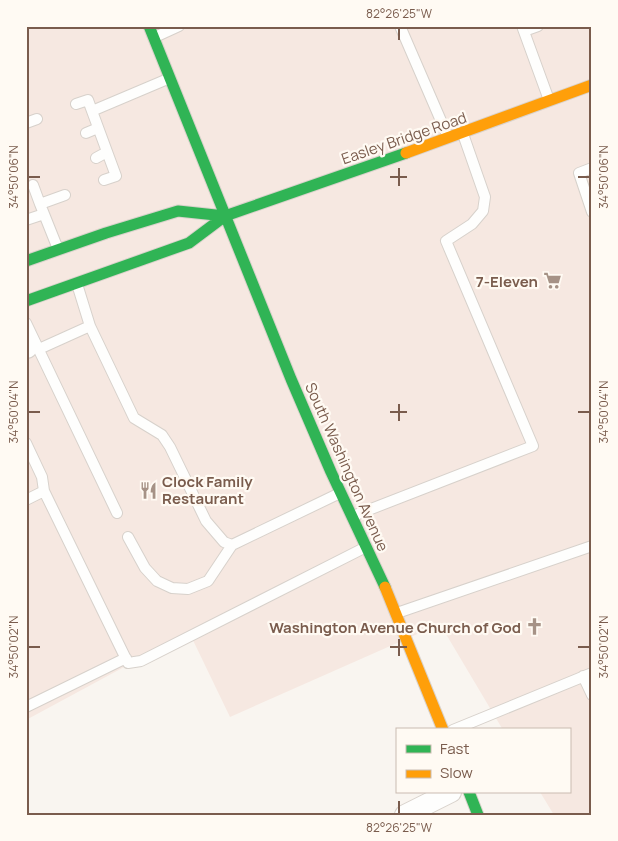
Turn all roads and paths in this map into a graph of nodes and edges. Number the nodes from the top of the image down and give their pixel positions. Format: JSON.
{"nodes":[{"id":1,"x":149,"y":26,"type":"edge"},
{"id":2,"x":179,"y":26,"type":"edge"},
{"id":3,"x":400,"y":26,"type":"edge"},
{"id":4,"x":538,"y":26,"type":"edge"},
{"id":5,"x":523,"y":28,"type":"edge"},
{"id":6,"x":154,"y":37,"type":"junction"},
{"id":7,"x":171,"y":78,"type":"junction"},
{"id":8,"x":592,"y":85,"type":"edge"},
{"id":9,"x":549,"y":101,"type":"junction"},
{"id":10,"x":76,"y":104,"type":"dead end"},
{"id":11,"x":92,"y":112,"type":"junction"},
{"id":12,"x":37,"y":119,"type":"dead end"},
{"id":13,"x":26,"y":123,"type":"edge"},
{"id":14,"x":98,"y":128,"type":"junction"},
{"id":15,"x":86,"y":133,"type":"dead end"},
{"id":16,"x":462,"y":133,"type":"junction"},
{"id":17,"x":448,"y":138,"type":"junction"},
{"id":18,"x":107,"y":152,"type":"junction"},
{"id":19,"x":96,"y":158,"type":"dead end"},
{"id":20,"x":592,"y":168,"type":"edge"},
{"id":21,"x":104,"y":180,"type":"dead end"},
{"id":22,"x":33,"y":185,"type":"dead end"},
{"id":23,"x":65,"y":195,"type":"dead end"},
{"id":24,"x":40,"y":204,"type":"junction"},
{"id":25,"x":592,"y":212,"type":"edge"},
{"id":26,"x":44,"y":214,"type":"junction"},
{"id":27,"x":225,"y":216,"type":"junction"},
{"id":28,"x":26,"y":220,"type":"edge"},
{"id":29,"x":58,"y":250,"type":"junction"},
{"id":30,"x":26,"y":261,"type":"edge"},
{"id":31,"x":77,"y":284,"type":"junction"},
{"id":32,"x":26,"y":301,"type":"edge"},
{"id":33,"x":26,"y":323,"type":"edge"},
{"id":34,"x":90,"y":326,"type":"junction"},
{"id":35,"x":31,"y":348,"type":"edge"},
{"id":36,"x":26,"y":443,"type":"edge"},
{"id":37,"x":44,"y":491,"type":"junction"},
{"id":38,"x":341,"y":492,"type":"junction"},
{"id":39,"x":26,"y":500,"type":"edge"},
{"id":40,"x":116,"y":513,"type":"dead end"},
{"id":41,"x":352,"y":516,"type":"junction"},
{"id":42,"x":128,"y":537,"type":"dead end"},
{"id":43,"x":232,"y":545,"type":"junction"},
{"id":44,"x":592,"y":546,"type":"edge"},
{"id":45,"x":366,"y":547,"type":"junction"},
{"id":46,"x":396,"y":614,"type":"junction"},
{"id":47,"x":126,"y":658,"type":"junction"},
{"id":48,"x":587,"y":674,"type":"edge"},
{"id":49,"x":592,"y":695,"type":"edge"},
{"id":50,"x":26,"y":707,"type":"edge"},
{"id":51,"x":442,"y":728,"type":"edge"},
{"id":52,"x":458,"y":728,"type":"edge"},
{"id":53,"x":447,"y":794,"type":"edge"},
{"id":54,"x":470,"y":794,"type":"edge"},
{"id":55,"x":405,"y":815,"type":"edge"},
{"id":56,"x":478,"y":815,"type":"edge"}],
"edges":[{"from":1,"to":6,"type":"main road","name":"South Washington Avenue"},
{"from":2,"to":6,"type":"lane"},
{"from":3,"to":17,"type":"lane"},
{"from":4,"to":5,"type":"lane"},
{"from":5,"to":9,"type":"lane"},
{"from":6,"to":7,"type":"main road","name":"South Washington Avenue"},
{"from":7,"to":11,"type":"lane"},
{"from":7,"to":27,"type":"main road","name":"South Washington Avenue"},
{"from":8,"to":9,"type":"main road","name":"Easley Bridge Road"},
{"from":9,"to":16,"type":"main road","name":"Easley Bridge Road"},
{"from":10,"to":11,"type":"lane"},
{"from":11,"to":14,"type":"lane"},
{"from":12,"to":13,"type":"lane"},
{"from":14,"to":15,"type":"lane"},
{"from":14,"to":18,"type":"lane"},
{"from":16,"to":17,"type":"main road","name":"Easley Bridge Road"},
{"from":16,"to":41,"type":"lane"},
{"from":17,"to":27,"type":"main road","name":"Easley Bridge Road"},
{"from":18,"to":19,"type":"lane"},
{"from":18,"to":21,"type":"lane"},
{"from":20,"to":25,"type":"lane"},
{"from":22,"to":24,"type":"lane"},
{"from":23,"to":24,"type":"lane"},
{"from":24,"to":26,"type":"lane"},
{"from":26,"to":28,"type":"lane"},
{"from":26,"to":29,"type":"lane"},
{"from":27,"to":29,"type":"main road","name":"Easley Bridge Road"},
{"from":27,"to":31,"type":"main road","name":"Easley Bridge Road"},
{"from":27,"to":38,"type":"main road","name":"South Washington Avenue"},
{"from":29,"to":30,"type":"main road","name":"Easley Bridge Road"},
{"from":31,"to":32,"type":"main road","name":"Easley Bridge Road"},
{"from":31,"to":34,"type":"lane"},
{"from":33,"to":35,"type":"lane"},
{"from":34,"to":35,"type":"lane"},
{"from":34,"to":43,"type":"lane"},
{"from":35,"to":40,"type":"lane"},
{"from":36,"to":37,"type":"lane"},
{"from":37,"to":39,"type":"lane"},
{"from":37,"to":47,"type":"lane"},
{"from":38,"to":41,"type":"main road","name":"South Washington Avenue"},
{"from":38,"to":43,"type":"lane"},
{"from":41,"to":45,"type":"main road","name":"South Washington Avenue"},
{"from":42,"to":43,"type":"lane"},
{"from":44,"to":46,"type":"lane"},
{"from":45,"to":46,"type":"main road","name":"South Washington Avenue"},
{"from":45,"to":47,"type":"lane"},
{"from":46,"to":51,"type":"main road","name":"South Washington Avenue"},
{"from":47,"to":50,"type":"lane"},
{"from":48,"to":49,"type":"lane"},
{"from":48,"to":52,"type":"lane"},
{"from":53,"to":55,"type":"street"},
{"from":54,"to":56,"type":"main road"}]}
